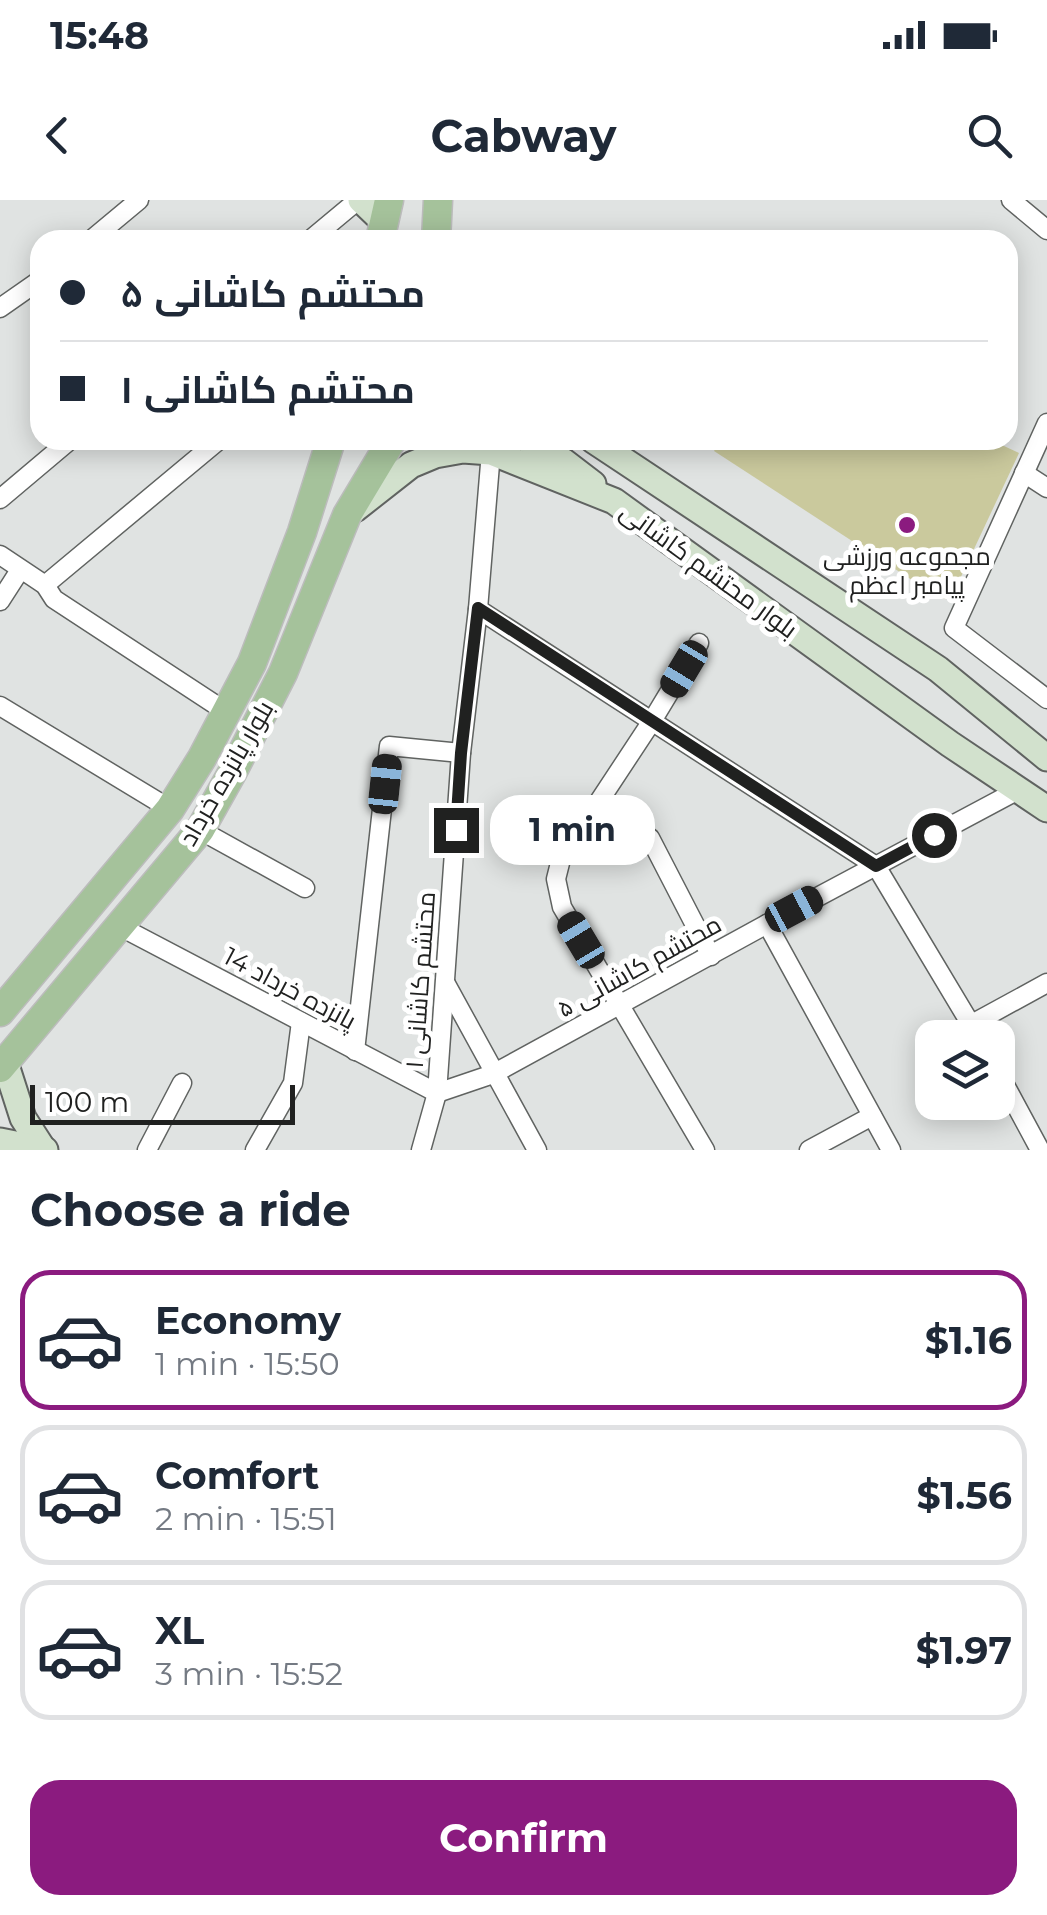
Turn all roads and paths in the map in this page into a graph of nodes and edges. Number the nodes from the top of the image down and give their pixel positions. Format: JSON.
{"nodes":[{"id":1,"x":139,"y":200,"type":"edge"},
{"id":2,"x":360,"y":200,"type":"edge"},
{"id":3,"x":1011,"y":200,"type":"edge"},
{"id":4,"x":385,"y":221,"type":"edge"},
{"id":5,"x":103,"y":230,"type":"edge"},
{"id":6,"x":322,"y":230,"type":"edge"},
{"id":7,"x":1047,"y":230,"type":"edge"},
{"id":8,"x":30,"y":287,"type":"edge"},
{"id":9,"x":0,"y":308,"type":"edge"},
{"id":10,"x":1047,"y":422,"type":"edge"},
{"id":11,"x":58,"y":450,"type":"edge"},
{"id":12,"x":208,"y":450,"type":"edge"},
{"id":13,"x":328,"y":450,"type":"edge"},
{"id":14,"x":386,"y":450,"type":"edge"},
{"id":15,"x":545,"y":450,"type":"edge"},
{"id":16,"x":608,"y":450,"type":"edge"},
{"id":17,"x":492,"y":452,"type":"junction"},
{"id":18,"x":1024,"y":472,"type":"junction"},
{"id":19,"x":1047,"y":488,"type":"edge"},
{"id":20,"x":0,"y":499,"type":"edge"},
{"id":21,"x":614,"y":501,"type":"junction"},
{"id":22,"x":347,"y":515,"type":"junction"},
{"id":23,"x":0,"y":555,"type":"edge"},
{"id":24,"x":20,"y":570,"type":"junction"},
{"id":25,"x":45,"y":585,"type":"junction"},
{"id":26,"x":0,"y":600,"type":"edge"},
{"id":27,"x":478,"y":608,"type":"junction"},
{"id":28,"x":699,"y":643,"type":"dead end"},
{"id":29,"x":1047,"y":699,"type":"edge"},
{"id":30,"x":0,"y":706,"type":"edge"},
{"id":31,"x":228,"y":713,"type":"junction"},
{"id":32,"x":652,"y":721,"type":"junction"},
{"id":33,"x":461,"y":753,"type":"junction"},
{"id":34,"x":1047,"y":758,"type":"edge"},
{"id":35,"x":1020,"y":790,"type":"junction"},
{"id":36,"x":596,"y":804,"type":"junction"},
{"id":37,"x":170,"y":809,"type":"junction"},
{"id":38,"x":1047,"y":809,"type":"edge"},
{"id":39,"x":200,"y":830,"type":"junction"},
{"id":40,"x":876,"y":866,"type":"junction"},
{"id":41,"x":305,"y":888,"type":"dead end"},
{"id":42,"x":767,"y":924,"type":"junction"},
{"id":43,"x":119,"y":926,"type":"junction"},
{"id":44,"x":711,"y":956,"type":"junction"},
{"id":45,"x":445,"y":983,"type":"junction"},
{"id":46,"x":1047,"y":983,"type":"edge"},
{"id":47,"x":620,"y":1006,"type":"junction"},
{"id":48,"x":0,"y":1012,"type":"edge"},
{"id":49,"x":968,"y":1020,"type":"edge"},
{"id":50,"x":992,"y":1020,"type":"edge"},
{"id":51,"x":301,"y":1022,"type":"junction"},
{"id":52,"x":356,"y":1051,"type":"junction"},
{"id":53,"x":2,"y":1065,"type":"edge"},
{"id":54,"x":493,"y":1074,"type":"junction"},
{"id":55,"x":182,"y":1083,"type":"dead end"},
{"id":56,"x":437,"y":1093,"type":"junction"},
{"id":57,"x":1015,"y":1104,"type":"edge"},
{"id":58,"x":872,"y":1116,"type":"junction"},
{"id":59,"x":0,"y":1141,"type":"edge"},
{"id":60,"x":44,"y":1149,"type":"edge"},
{"id":61,"x":148,"y":1150,"type":"edge"},
{"id":62,"x":255,"y":1150,"type":"edge"},
{"id":63,"x":421,"y":1150,"type":"edge"},
{"id":64,"x":537,"y":1150,"type":"edge"},
{"id":65,"x":704,"y":1150,"type":"edge"},
{"id":66,"x":809,"y":1150,"type":"edge"},
{"id":67,"x":891,"y":1150,"type":"edge"},
{"id":68,"x":1040,"y":1150,"type":"edge"}],
"edges":[{"from":1,"to":5,"type":"street"},
{"from":2,"to":4,"type":"main road"},
{"from":2,"to":6,"type":"street"},
{"from":3,"to":7,"type":"street"},
{"from":8,"to":9,"type":"street"},
{"from":10,"to":18,"type":"street"},
{"from":11,"to":20,"type":"street"},
{"from":12,"to":25,"type":"street"},
{"from":13,"to":31,"type":"main road","name":"بلوار پانزده خرداد"},
{"from":14,"to":22,"type":"main road","name":"بلوار پانزده خرداد"},
{"from":15,"to":21,"type":"main road"},
{"from":16,"to":34,"type":"main road","name":"بلوار محتشم کاشانی"},
{"from":17,"to":21,"type":"main road","name":"بلوار محتشم کاشانی"},
{"from":17,"to":22,"type":"main road","name":"بلوار محتشم کاشانی"},
{"from":17,"to":27,"type":"street","name":"محتشم کاشانی ۱"},
{"from":18,"to":19,"type":"street"},
{"from":18,"to":29,"type":"street"},
{"from":21,"to":35,"type":"main road","name":"بلوار محتشم کاشانی"},
{"from":22,"to":39,"type":"main road","name":"بلوار پانزده خرداد"},
{"from":23,"to":24,"type":"street"},
{"from":24,"to":25,"type":"street"},
{"from":24,"to":26,"type":"street"},
{"from":25,"to":31,"type":"street"},
{"from":27,"to":32,"type":"street"},
{"from":27,"to":33,"type":"street","name":"محتشم کاشانی ۱"},
{"from":28,"to":32,"type":"street"},
{"from":30,"to":37,"type":"street"},
{"from":31,"to":37,"type":"main road","name":"بلوار پانزده خرداد"},
{"from":32,"to":36,"type":"street"},
{"from":32,"to":40,"type":"street"},
{"from":33,"to":45,"type":"street","name":"محتشم کاشانی ۱"},
{"from":33,"to":52,"type":"street"},
{"from":35,"to":38,"type":"main road","name":"بلوار محتشم کاشانی"},
{"from":35,"to":40,"type":"street","name":"محتشم کاشانی ۵"},
{"from":36,"to":44,"type":"street"},
{"from":36,"to":47,"type":"street"},
{"from":37,"to":48,"type":"main road","name":"بلوار پانزده خرداد"},
{"from":39,"to":41,"type":"street"},
{"from":39,"to":43,"type":"main road","name":"بلوار پانزده خرداد"},
{"from":40,"to":42,"type":"street","name":"محتشم کاشانی ۵"},
{"from":40,"to":49,"type":"street"},
{"from":42,"to":44,"type":"street","name":"محتشم کاشانی ۵"},
{"from":42,"to":58,"type":"street"},
{"from":43,"to":51,"type":"street","name":"پانزده خرداد 14"},
{"from":43,"to":53,"type":"main road","name":"بلوار پانزده خرداد"},
{"from":44,"to":47,"type":"street","name":"محتشم کاشانی ۵"},
{"from":45,"to":54,"type":"street"},
{"from":45,"to":56,"type":"street","name":"محتشم کاشانی ۱"},
{"from":46,"to":50,"type":"street"},
{"from":47,"to":54,"type":"street","name":"محتشم کاشانی ۵"},
{"from":47,"to":65,"type":"street"},
{"from":51,"to":52,"type":"street","name":"پانزده خرداد 14"},
{"from":51,"to":62,"type":"street"},
{"from":52,"to":56,"type":"street","name":"پانزده خرداد 14"},
{"from":53,"to":60,"type":"main road"},
{"from":54,"to":56,"type":"street","name":"محتشم کاشانی ۵"},
{"from":54,"to":64,"type":"street"},
{"from":55,"to":61,"type":"street"},
{"from":56,"to":63,"type":"street","name":"محتشم کاشانی ۱"},
{"from":57,"to":68,"type":"street"},
{"from":58,"to":66,"type":"street"},
{"from":58,"to":67,"type":"street"},
{"from":59,"to":60,"type":"main road"}]}
